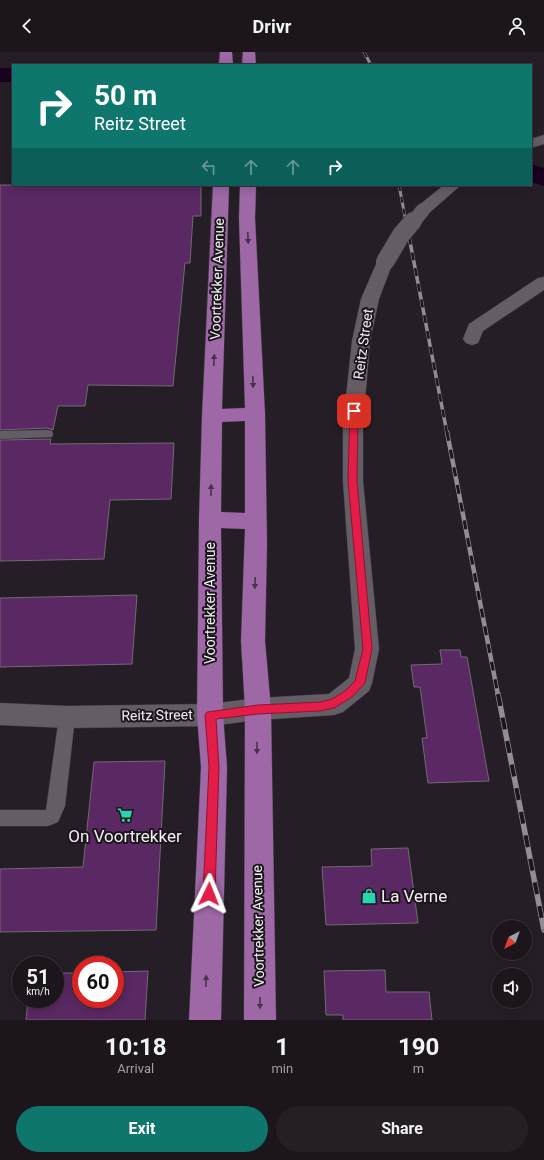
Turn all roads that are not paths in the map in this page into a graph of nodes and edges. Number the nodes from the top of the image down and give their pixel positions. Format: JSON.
{"nodes":[{"id":1,"x":226,"y":52,"type":"edge"},
{"id":2,"x":249,"y":52,"type":"edge"},
{"id":3,"x":226,"y":64,"type":"edge"},
{"id":4,"x":249,"y":64,"type":"edge"},
{"id":5,"x":544,"y":139,"type":"edge"},
{"id":6,"x":532,"y":144,"type":"edge"},
{"id":7,"x":222,"y":186,"type":"edge"},
{"id":8,"x":248,"y":186,"type":"edge"},
{"id":9,"x":452,"y":186,"type":"edge"},
{"id":10,"x":247,"y":218,"type":"junction"},
{"id":11,"x":219,"y":219,"type":"junction"},
{"id":12,"x":544,"y":282,"type":"edge"},
{"id":13,"x":472,"y":339,"type":"dead end"},
{"id":14,"x":255,"y":414,"type":"junction"},
{"id":15,"x":212,"y":416,"type":"junction"},
{"id":16,"x":47,"y":434,"type":"dead end"},
{"id":17,"x":0,"y":435,"type":"edge"},
{"id":18,"x":210,"y":520,"type":"junction"},
{"id":19,"x":256,"y":521,"type":"junction"},
{"id":20,"x":258,"y":709,"type":"junction"},
{"id":21,"x":0,"y":714,"type":"edge"},
{"id":22,"x":210,"y":715,"type":"junction"},
{"id":23,"x":67,"y":717,"type":"junction"},
{"id":24,"x":0,"y":818,"type":"edge"},
{"id":25,"x":205,"y":1020,"type":"edge"},
{"id":26,"x":260,"y":1020,"type":"edge"}],
"edges":[{"from":1,"to":3,"type":"main road"},
{"from":2,"to":4,"type":"main road"},
{"from":5,"to":6,"type":"street"},
{"from":7,"to":11,"type":"main road","name":"Voortrekker Avenue"},
{"from":8,"to":10,"type":"main road","name":"Voortrekker Avenue"},
{"from":9,"to":20,"type":"street","name":"Reitz Street","bridge":true},
{"from":10,"to":11,"type":"main road"},
{"from":10,"to":14,"type":"main road","name":"Voortrekker Avenue","one_way":true},
{"from":15,"to":11,"type":"main road","name":"Voortrekker Avenue","one_way":true},
{"from":12,"to":13,"type":"street"},
{"from":14,"to":15,"type":"main road"},
{"from":14,"to":19,"type":"main road","name":"Voortrekker Avenue"},
{"from":18,"to":15,"type":"main road","name":"Voortrekker Avenue","one_way":true},
{"from":16,"to":17,"type":"lane"},
{"from":18,"to":19,"type":"main road"},
{"from":18,"to":22,"type":"main road","name":"Voortrekker Avenue"},
{"from":19,"to":20,"type":"main road","name":"Voortrekker Avenue","one_way":true},
{"from":20,"to":22,"type":"street","name":"Reitz Street"},
{"from":20,"to":26,"type":"main road","name":"Voortrekker Avenue","one_way":true},
{"from":21,"to":23,"type":"street","name":"Reitz Street"},
{"from":22,"to":23,"type":"street","name":"Reitz Street"},
{"from":25,"to":22,"type":"main road","name":"Voortrekker Avenue","one_way":true},
{"from":23,"to":24,"type":"lane"}]}
